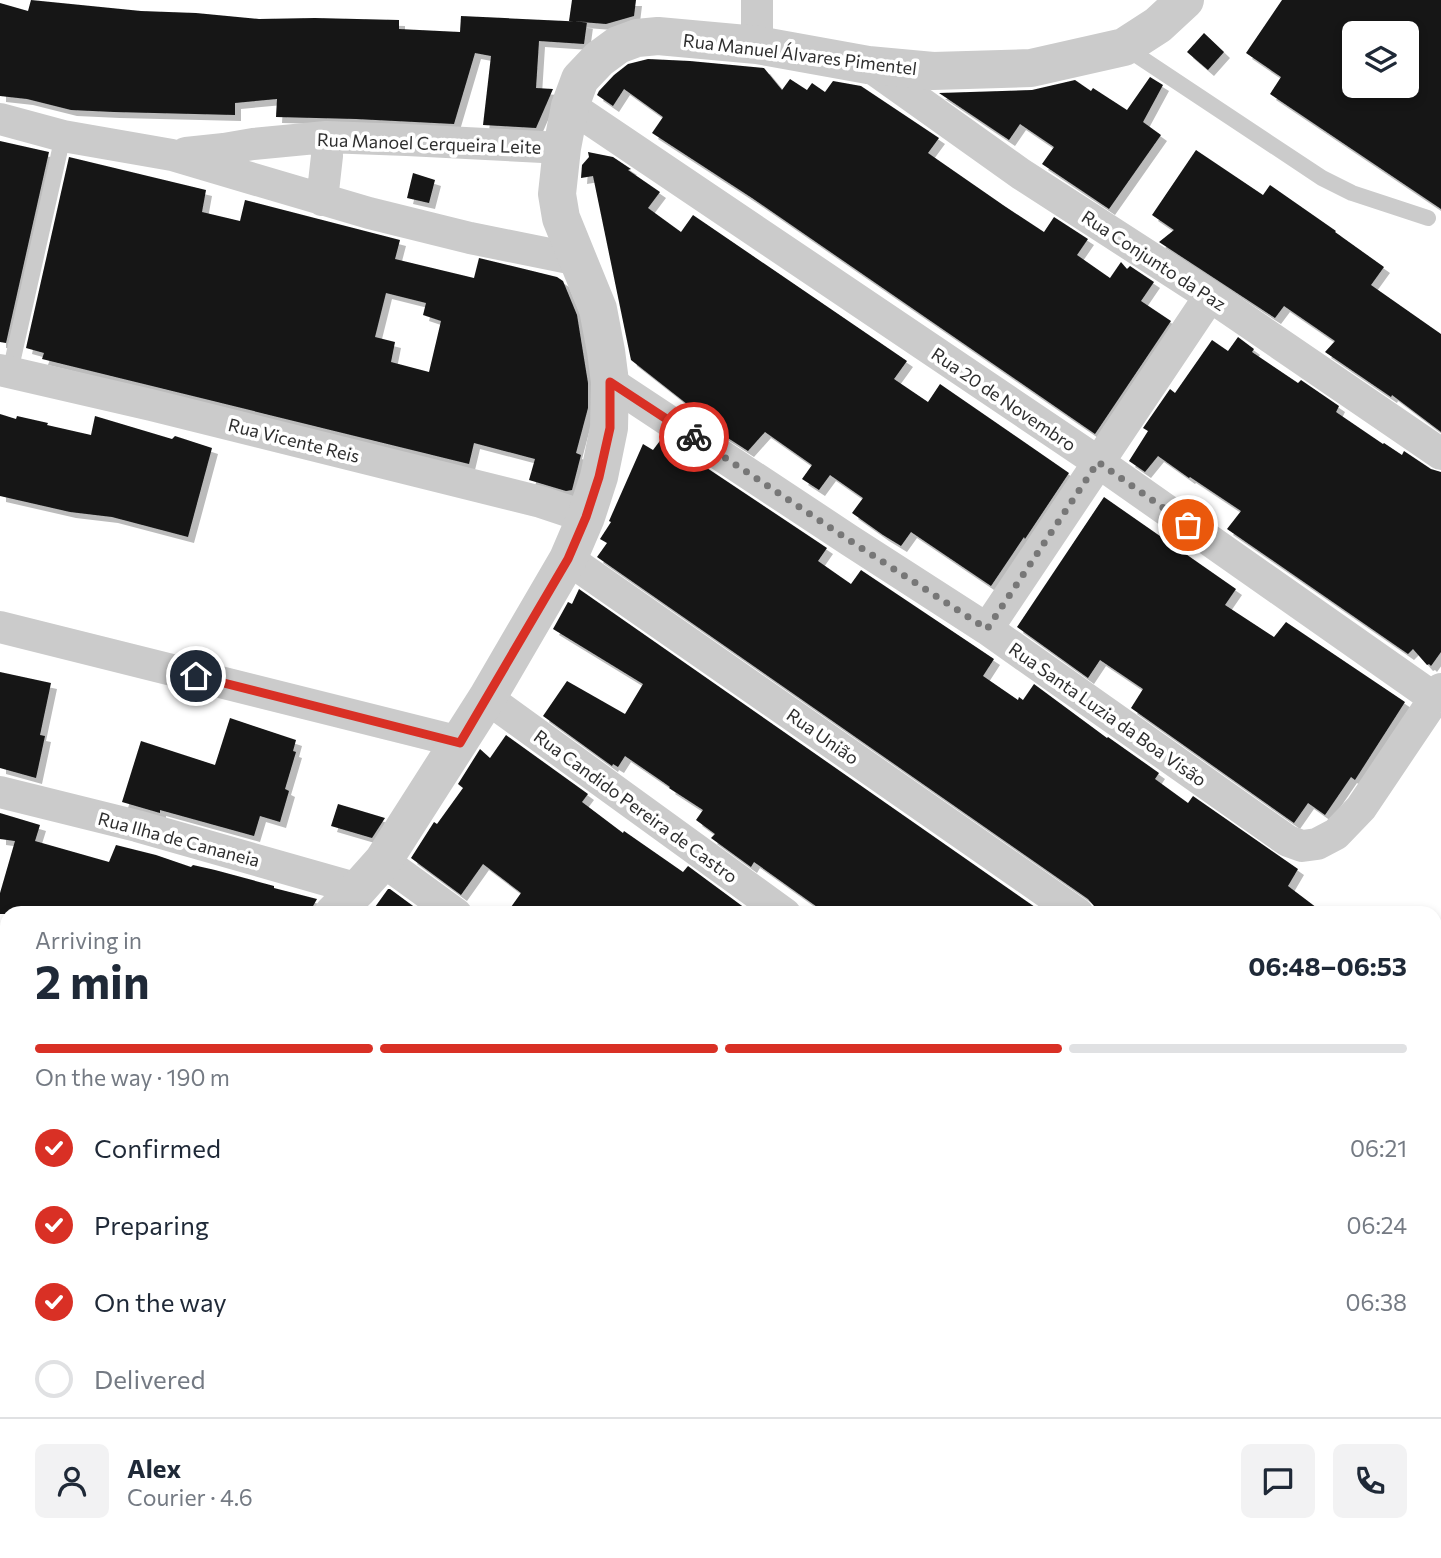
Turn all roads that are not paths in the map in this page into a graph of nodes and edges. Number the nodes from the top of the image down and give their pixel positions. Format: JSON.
{"nodes":[{"id":1,"x":757,"y":0,"type":"edge"},
{"id":2,"x":1185,"y":0,"type":"edge"},
{"id":3,"x":757,"y":45,"type":"junction"},
{"id":4,"x":1124,"y":47,"type":"junction"},
{"id":5,"x":868,"y":65,"type":"junction"},
{"id":6,"x":570,"y":106,"type":"junction"},
{"id":7,"x":0,"y":119,"type":"edge"},
{"id":8,"x":63,"y":136,"type":"junction"},
{"id":9,"x":326,"y":137,"type":"junction"},
{"id":10,"x":562,"y":148,"type":"junction"},
{"id":11,"x":172,"y":155,"type":"junction"},
{"id":12,"x":322,"y":200,"type":"junction"},
{"id":13,"x":1428,"y":218,"type":"dead end"},
{"id":14,"x":579,"y":260,"type":"junction"},
{"id":15,"x":1210,"y":296,"type":"junction"},
{"id":16,"x":5,"y":371,"type":"edge"},
{"id":17,"x":610,"y":382,"type":"junction"},
{"id":18,"x":1441,"y":454,"type":"edge"},
{"id":19,"x":1098,"y":462,"type":"junction"},
{"id":20,"x":586,"y":517,"type":"junction"},
{"id":21,"x":568,"y":559,"type":"junction"},
{"id":22,"x":0,"y":627,"type":"edge"},
{"id":23,"x":987,"y":629,"type":"junction"},
{"id":24,"x":1438,"y":694,"type":"edge"},
{"id":25,"x":487,"y":698,"type":"junction"},
{"id":26,"x":460,"y":743,"type":"junction"},
{"id":27,"x":0,"y":792,"type":"edge"},
{"id":28,"x":383,"y":861,"type":"junction"},
{"id":29,"x":345,"y":902,"type":"edge"},
{"id":30,"x":445,"y":906,"type":"edge"},
{"id":31,"x":774,"y":906,"type":"edge"},
{"id":32,"x":1067,"y":906,"type":"edge"}],
"edges":[{"from":1,"to":3,"type":"street"},
{"from":2,"to":4,"type":"street","name":"Rua Manuel Álvares Pimentel"},
{"from":3,"to":5,"type":"street","name":"Rua Manuel Álvares Pimentel"},
{"from":3,"to":6,"type":"street","name":"Rua Manuel Álvares Pimentel"},
{"from":4,"to":5,"type":"street","name":"Rua Manuel Álvares Pimentel"},
{"from":4,"to":13,"type":"lane"},
{"from":5,"to":15,"type":"street","name":"Rua Conjunto da Paz"},
{"from":6,"to":10,"type":"street","name":"Rua Manuel Álvares Pimentel"},
{"from":6,"to":19,"type":"street","name":"Rua 20 de Novembro"},
{"from":7,"to":8,"type":"street"},
{"from":8,"to":11,"type":"street"},
{"from":8,"to":16,"type":"lane"},
{"from":9,"to":10,"type":"street","name":"Rua Manoel Cerqueira Leite"},
{"from":9,"to":11,"type":"street","name":"Rua Manoel Cerqueira Leite"},
{"from":9,"to":12,"type":"street"},
{"from":10,"to":14,"type":"street","name":"Rua Manuel Álvares Pimentel"},
{"from":11,"to":12,"type":"street"},
{"from":12,"to":14,"type":"street"},
{"from":14,"to":17,"type":"street","name":"Rua Manuel Álvares Pimentel"},
{"from":15,"to":18,"type":"street","name":"Rua Conjunto da Paz"},
{"from":15,"to":19,"type":"street"},
{"from":16,"to":20,"type":"street","name":"Rua Vicente Reis"},
{"from":17,"to":20,"type":"street","name":"Rua Manuel Álvares Pimentel"},
{"from":17,"to":23,"type":"street","name":"Rua Santa Luzia da Boa Visão"},
{"from":19,"to":23,"type":"street"},
{"from":19,"to":24,"type":"street","name":"Rua 20 de Novembro"},
{"from":20,"to":21,"type":"street","name":"Rua Manuel Álvares Pimentel"},
{"from":21,"to":25,"type":"street","name":"Rua Manuel Álvares Pimentel"},
{"from":21,"to":32,"type":"street","name":"Rua União"},
{"from":22,"to":26,"type":"street"},
{"from":23,"to":24,"type":"street","name":"Rua Santa Luzia da Boa Visão"},
{"from":25,"to":26,"type":"street","name":"Rua Manuel Álvares Pimentel"},
{"from":25,"to":31,"type":"street","name":"Rua Candido Pereira de Castro"},
{"from":26,"to":28,"type":"street","name":"Rua Manuel Álvares Pimentel"},
{"from":27,"to":29,"type":"street","name":"Rua Ilha de Cananeia"},
{"from":28,"to":29,"type":"street","name":"Rua Manuel Álvares Pimentel"},
{"from":28,"to":30,"type":"street"}]}
